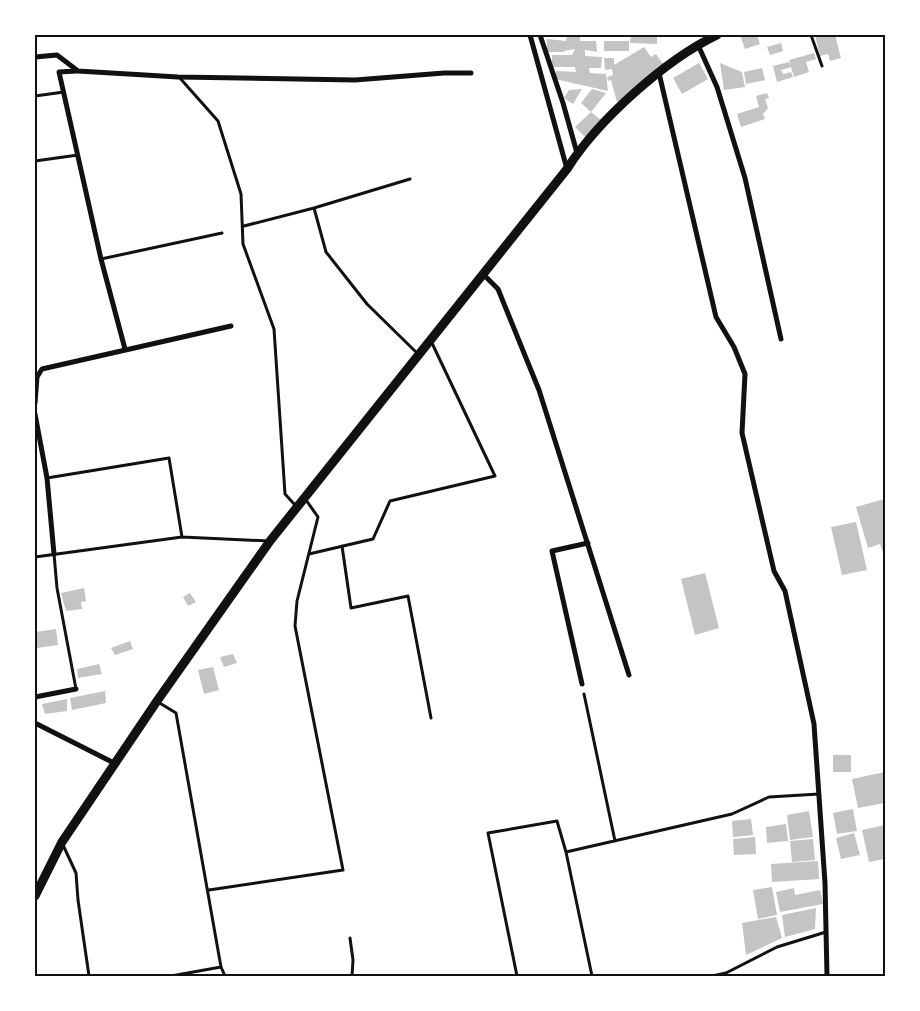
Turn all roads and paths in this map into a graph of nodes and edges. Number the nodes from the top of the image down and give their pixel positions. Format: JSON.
{"nodes":[{"id":1,"x":530,"y":35,"type":"edge"},
{"id":2,"x":540,"y":35,"type":"edge"},
{"id":3,"x":717,"y":35,"type":"edge"},
{"id":4,"x":811,"y":35,"type":"edge"},
{"id":5,"x":698,"y":44,"type":"junction"},
{"id":6,"x":35,"y":57,"type":"edge"},
{"id":7,"x":822,"y":66,"type":"dead end"},
{"id":8,"x":78,"y":71,"type":"junction"},
{"id":9,"x":471,"y":73,"type":"dead end"},
{"id":10,"x":659,"y":74,"type":"junction"},
{"id":11,"x":178,"y":77,"type":"junction"},
{"id":12,"x":64,"y":92,"type":"junction"},
{"id":13,"x":35,"y":96,"type":"edge"},
{"id":14,"x":577,"y":153,"type":"junction"},
{"id":15,"x":78,"y":155,"type":"junction"},
{"id":16,"x":35,"y":161,"type":"edge"},
{"id":17,"x":567,"y":169,"type":"junction"},
{"id":18,"x":410,"y":179,"type":"dead end"},
{"id":19,"x":314,"y":208,"type":"junction"},
{"id":20,"x":244,"y":226,"type":"junction"},
{"id":21,"x":222,"y":233,"type":"dead end"},
{"id":22,"x":101,"y":259,"type":"junction"},
{"id":23,"x":484,"y":274,"type":"junction"},
{"id":24,"x":231,"y":326,"type":"dead end"},
{"id":25,"x":781,"y":339,"type":"dead end"},
{"id":26,"x":430,"y":341,"type":"junction"},
{"id":27,"x":125,"y":349,"type":"junction"},
{"id":28,"x":419,"y":355,"type":"junction"},
{"id":29,"x":35,"y":403,"type":"edge"},
{"id":30,"x":35,"y":414,"type":"edge"},
{"id":31,"x":47,"y":478,"type":"junction"},
{"id":32,"x":304,"y":498,"type":"junction"},
{"id":33,"x":297,"y":507,"type":"junction"},
{"id":34,"x":182,"y":537,"type":"junction"},
{"id":35,"x":270,"y":541,"type":"junction"},
{"id":36,"x":588,"y":543,"type":"junction"},
{"id":37,"x":342,"y":546,"type":"junction"},
{"id":38,"x":54,"y":554,"type":"junction"},
{"id":39,"x":309,"y":554,"type":"junction"},
{"id":40,"x":35,"y":557,"type":"edge"},
{"id":41,"x":629,"y":674,"type":"dead end"},
{"id":42,"x":582,"y":684,"type":"dead end"},
{"id":43,"x":76,"y":689,"type":"joint"},
{"id":44,"x":584,"y":694,"type":"dead end"},
{"id":45,"x":35,"y":697,"type":"edge"},
{"id":46,"x":157,"y":701,"type":"junction"},
{"id":47,"x":431,"y":718,"type":"dead end"},
{"id":48,"x":35,"y":723,"type":"edge"},
{"id":49,"x":116,"y":764,"type":"junction"},
{"id":50,"x":820,"y":794,"type":"junction"},
{"id":51,"x":615,"y":841,"type":"junction"},
{"id":52,"x":62,"y":842,"type":"junction"},
{"id":53,"x":566,"y":852,"type":"junction"},
{"id":54,"x":209,"y":890,"type":"junction"},
{"id":55,"x":35,"y":896,"type":"edge"},
{"id":56,"x":826,"y":932,"type":"junction"},
{"id":57,"x":350,"y":938,"type":"dead end"},
{"id":58,"x":221,"y":967,"type":"junction"},
{"id":59,"x":89,"y":976,"type":"edge"},
{"id":60,"x":171,"y":976,"type":"edge"},
{"id":61,"x":225,"y":976,"type":"edge"},
{"id":62,"x":352,"y":976,"type":"edge"},
{"id":63,"x":517,"y":976,"type":"edge"},
{"id":64,"x":592,"y":976,"type":"edge"},
{"id":65,"x":712,"y":976,"type":"edge"},
{"id":66,"x":827,"y":976,"type":"edge"}],
"edges":[{"from":1,"to":17,"type":"street"},
{"from":2,"to":14,"type":"street"},
{"from":3,"to":5,"type":"main road"},
{"from":4,"to":7,"type":"lane"},
{"from":5,"to":10,"type":"main road"},
{"from":5,"to":25,"type":"street"},
{"from":6,"to":8,"type":"street"},
{"from":8,"to":11,"type":"street"},
{"from":8,"to":12,"type":"street"},
{"from":9,"to":11,"type":"street"},
{"from":10,"to":14,"type":"main road"},
{"from":10,"to":50,"type":"street"},
{"from":11,"to":20,"type":"lane"},
{"from":12,"to":13,"type":"lane"},
{"from":12,"to":15,"type":"street"},
{"from":14,"to":17,"type":"main road"},
{"from":15,"to":16,"type":"lane"},
{"from":15,"to":22,"type":"street"},
{"from":17,"to":23,"type":"main road"},
{"from":18,"to":19,"type":"lane"},
{"from":19,"to":20,"type":"lane"},
{"from":19,"to":28,"type":"lane"},
{"from":20,"to":33,"type":"lane"},
{"from":21,"to":22,"type":"lane"},
{"from":22,"to":27,"type":"street"},
{"from":23,"to":26,"type":"main road"},
{"from":23,"to":36,"type":"street"},
{"from":24,"to":27,"type":"street"},
{"from":26,"to":28,"type":"main road"},
{"from":26,"to":37,"type":"lane"},
{"from":27,"to":29,"type":"street"},
{"from":28,"to":32,"type":"main road"},
{"from":30,"to":31,"type":"street"},
{"from":31,"to":34,"type":"lane"},
{"from":31,"to":38,"type":"street"},
{"from":32,"to":33,"type":"main road"},
{"from":32,"to":39,"type":"lane"},
{"from":33,"to":35,"type":"main road"},
{"from":34,"to":35,"type":"lane"},
{"from":34,"to":38,"type":"lane"},
{"from":35,"to":46,"type":"main road"},
{"from":36,"to":41,"type":"street"},
{"from":36,"to":42,"type":"street"},
{"from":37,"to":39,"type":"lane"},
{"from":37,"to":47,"type":"lane"},
{"from":38,"to":40,"type":"lane"},
{"from":38,"to":43,"type":"lane"},
{"from":39,"to":54,"type":"lane"},
{"from":43,"to":45,"type":"street"},
{"from":44,"to":51,"type":"lane"},
{"from":46,"to":49,"type":"main road"},
{"from":46,"to":54,"type":"lane"},
{"from":48,"to":49,"type":"street"},
{"from":49,"to":52,"type":"main road"},
{"from":50,"to":51,"type":"lane"},
{"from":50,"to":56,"type":"street"},
{"from":51,"to":53,"type":"lane"},
{"from":52,"to":55,"type":"main road"},
{"from":52,"to":59,"type":"lane"},
{"from":53,"to":63,"type":"lane"},
{"from":53,"to":64,"type":"lane"},
{"from":54,"to":58,"type":"lane"},
{"from":56,"to":65,"type":"lane"},
{"from":56,"to":66,"type":"street"},
{"from":57,"to":62,"type":"lane"},
{"from":58,"to":60,"type":"lane"},
{"from":58,"to":61,"type":"lane"}]}
